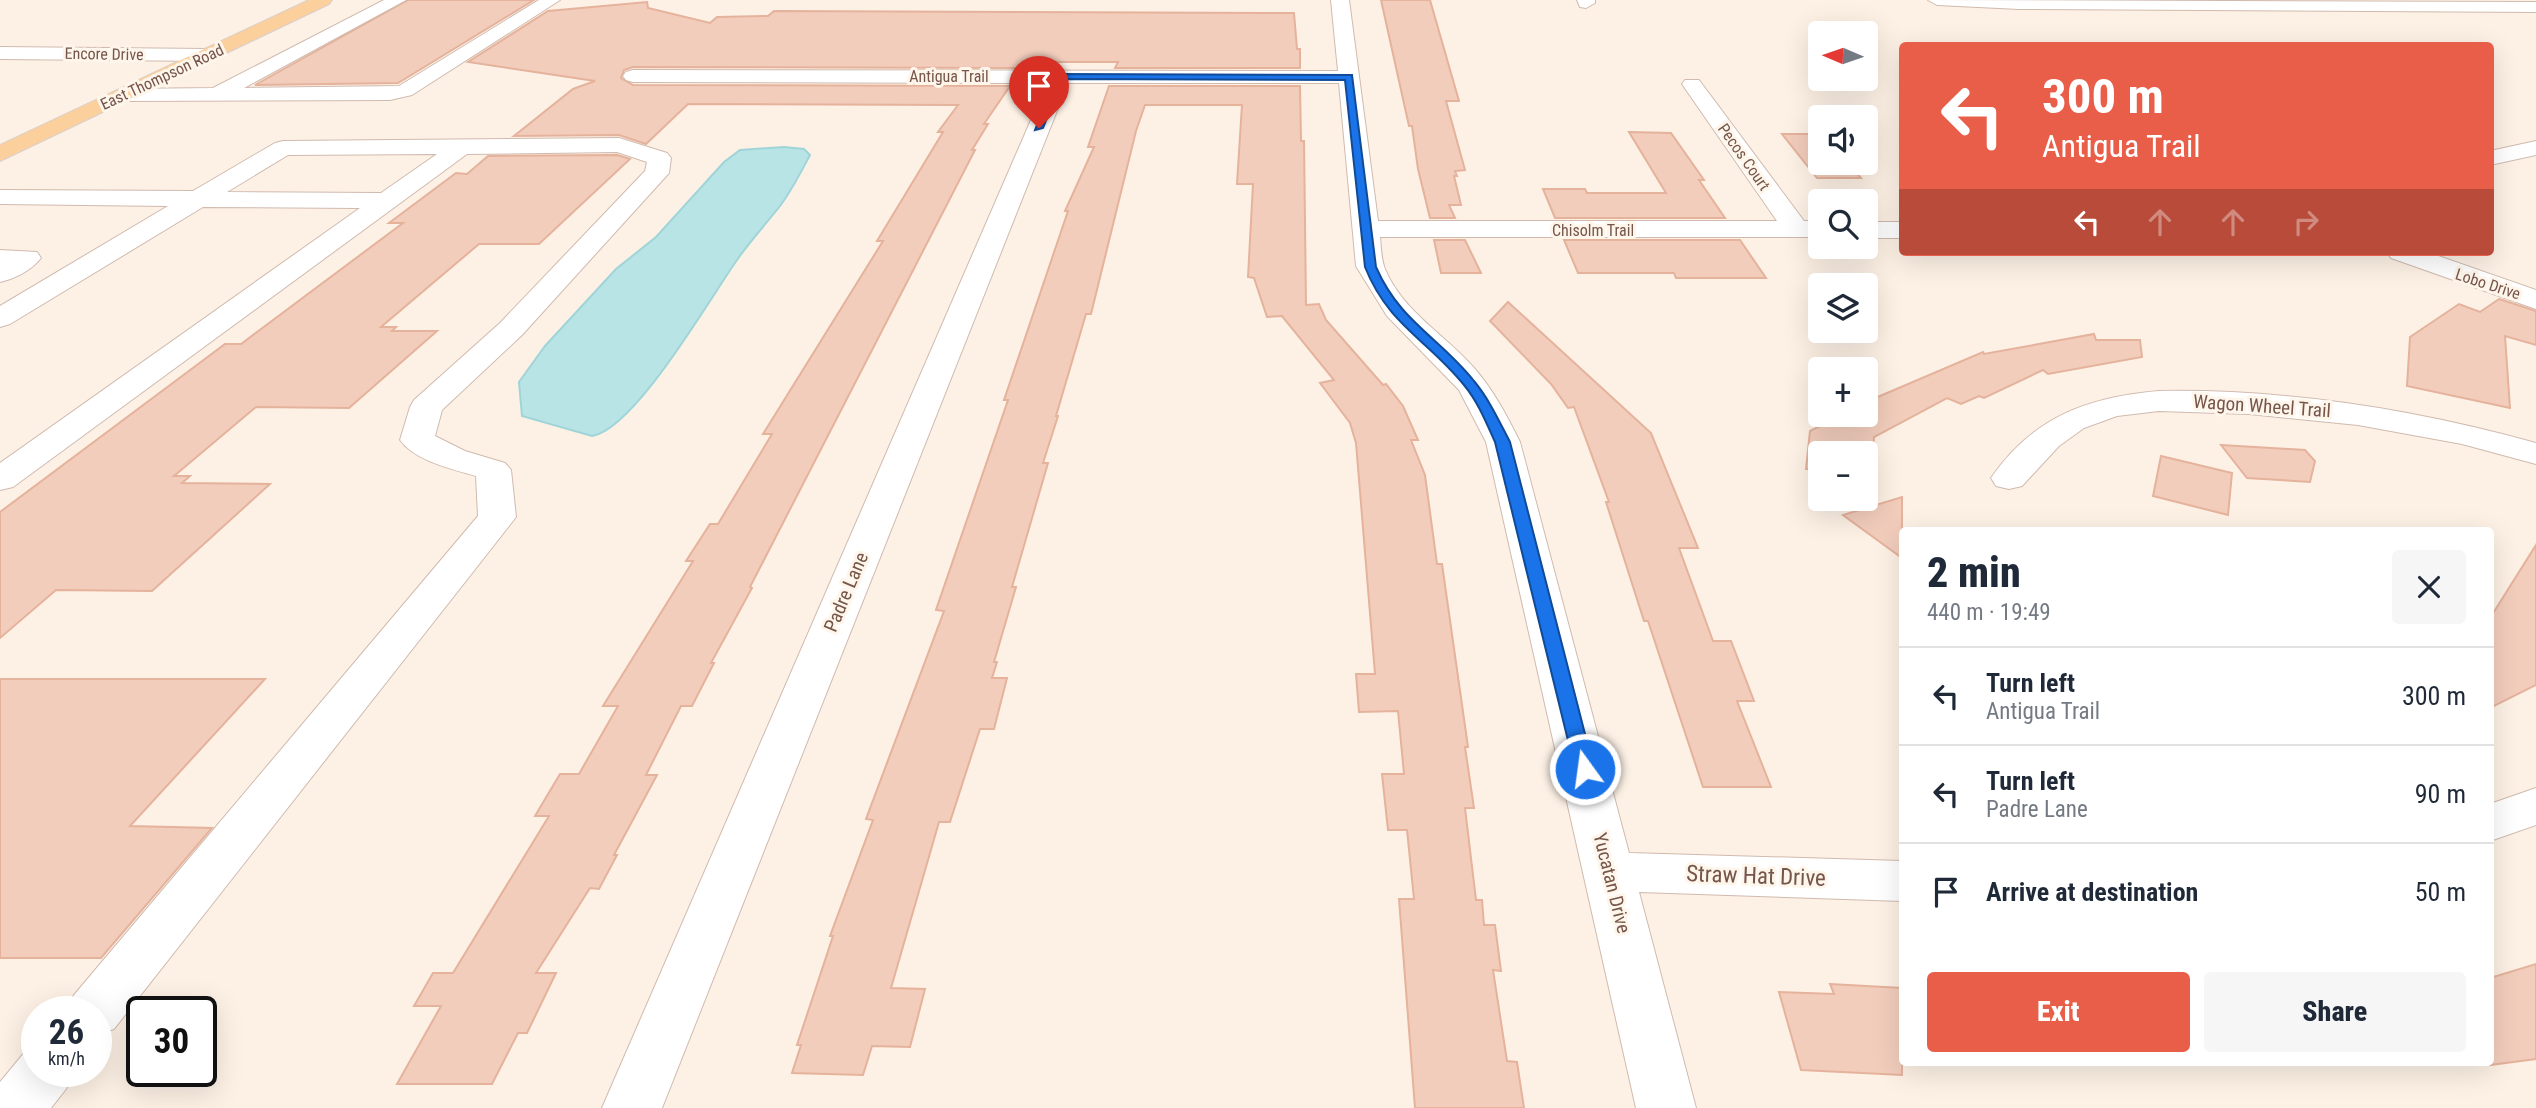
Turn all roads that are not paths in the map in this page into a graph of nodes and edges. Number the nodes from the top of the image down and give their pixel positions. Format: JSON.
{"nodes":[{"id":1,"x":323,"y":0,"type":"edge"},
{"id":2,"x":397,"y":0,"type":"edge"},
{"id":3,"x":551,"y":0,"type":"edge"},
{"id":4,"x":1340,"y":0,"type":"edge"},
{"id":5,"x":1937,"y":0,"type":"edge"},
{"id":6,"x":2536,"y":8,"type":"edge"},
{"id":7,"x":0,"y":53,"type":"edge"},
{"id":8,"x":208,"y":55,"type":"junction"},
{"id":9,"x":632,"y":76,"type":"dead end"},
{"id":10,"x":1060,"y":76,"type":"junction"},
{"id":11,"x":1349,"y":77,"type":"junction"},
{"id":12,"x":1692,"y":84,"type":"dead end"},
{"id":13,"x":216,"y":94,"type":"junction"},
{"id":14,"x":124,"y":95,"type":"junction"},
{"id":15,"x":462,"y":147,"type":"junction"},
{"id":16,"x":2536,"y":148,"type":"edge"},
{"id":17,"x":0,"y":154,"type":"edge"},
{"id":18,"x":2494,"y":157,"type":"edge"},
{"id":19,"x":0,"y":198,"type":"edge"},
{"id":20,"x":196,"y":200,"type":"junction"},
{"id":21,"x":386,"y":201,"type":"junction"},
{"id":22,"x":0,"y":217,"type":"edge"},
{"id":23,"x":1367,"y":229,"type":"junction"},
{"id":24,"x":1808,"y":229,"type":"edge"},
{"id":25,"x":1878,"y":230,"type":"edge"},
{"id":26,"x":1899,"y":230,"type":"edge"},
{"id":27,"x":2412,"y":256,"type":"edge"},
{"id":28,"x":0,"y":258,"type":"edge"},
{"id":29,"x":3,"y":283,"type":"edge"},
{"id":30,"x":51,"y":287,"type":"junction"},
{"id":31,"x":2536,"y":300,"type":"edge"},
{"id":32,"x":0,"y":318,"type":"edge"},
{"id":33,"x":2536,"y":454,"type":"edge"},
{"id":34,"x":2010,"y":478,"type":"dead end"},
{"id":35,"x":0,"y":479,"type":"edge"},
{"id":36,"x":2536,"y":806,"type":"edge"},
{"id":37,"x":2494,"y":822,"type":"edge"},
{"id":38,"x":1610,"y":872,"type":"junction"},
{"id":39,"x":1899,"y":881,"type":"edge"},
{"id":40,"x":107,"y":996,"type":"edge"},
{"id":41,"x":32,"y":1087,"type":"edge"},
{"id":42,"x":15,"y":1108,"type":"edge"},
{"id":43,"x":632,"y":1108,"type":"edge"},
{"id":44,"x":1666,"y":1108,"type":"edge"}],
"edges":[{"from":1,"to":8,"type":"main road","name":"East Thompson Road"},
{"from":2,"to":13,"type":"street"},
{"from":3,"to":13,"type":"street"},
{"from":4,"to":11,"type":"street","name":"Yucatan Drive"},
{"from":5,"to":6,"type":"street"},
{"from":7,"to":8,"type":"street","name":"Encore Drive"},
{"from":8,"to":14,"type":"main road","name":"East Thompson Road"},
{"from":9,"to":10,"type":"street","name":"Antigua Trail"},
{"from":10,"to":11,"type":"street","name":"Antigua Trail"},
{"from":10,"to":43,"type":"street","name":"Padre Lane"},
{"from":11,"to":23,"type":"street","name":"Yucatan Drive"},
{"from":12,"to":24,"type":"street","name":"Pecos Court"},
{"from":13,"to":14,"type":"street"},
{"from":14,"to":17,"type":"main road","name":"East Thompson Road"},
{"from":15,"to":20,"type":"street"},
{"from":15,"to":21,"type":"street"},
{"from":15,"to":40,"type":"street"},
{"from":16,"to":18,"type":"street"},
{"from":19,"to":20,"type":"street"},
{"from":20,"to":21,"type":"street"},
{"from":20,"to":30,"type":"street"},
{"from":21,"to":35,"type":"street"},
{"from":22,"to":29,"type":"street"},
{"from":23,"to":24,"type":"street","name":"Chisolm Trail"},
{"from":23,"to":38,"type":"street","name":"Yucatan Drive"},
{"from":25,"to":26,"type":"street"},
{"from":27,"to":31,"type":"street","name":"Lobo Drive"},
{"from":28,"to":29,"type":"street"},
{"from":29,"to":30,"type":"street"},
{"from":30,"to":32,"type":"street"},
{"from":33,"to":34,"type":"street","name":"Wagon Wheel Trail"},
{"from":36,"to":37,"type":"street"},
{"from":38,"to":39,"type":"street","name":"Straw Hat Drive"},
{"from":38,"to":44,"type":"street","name":"Yucatan Drive"},
{"from":41,"to":42,"type":"street"}]}
